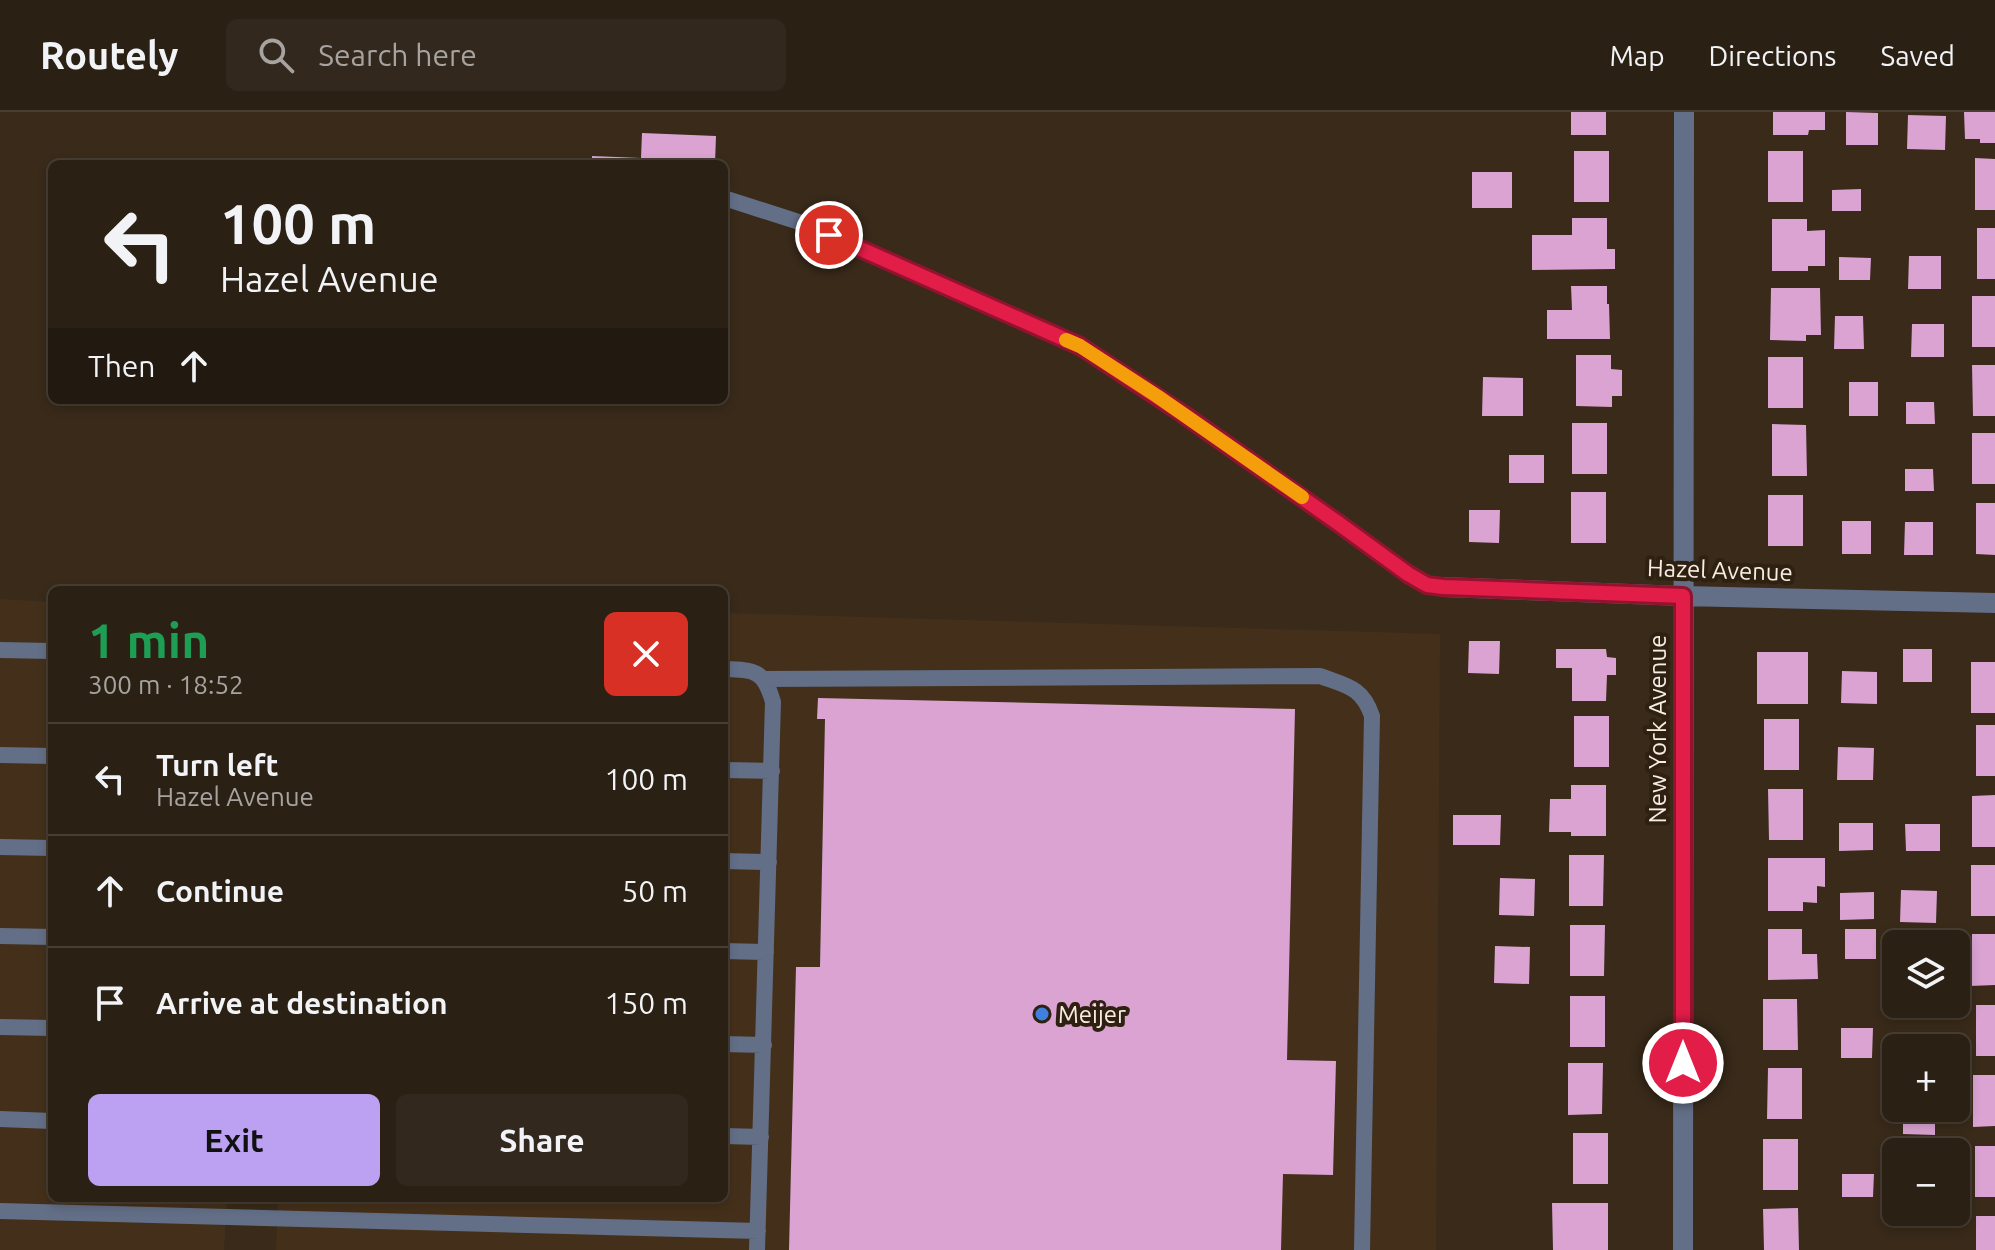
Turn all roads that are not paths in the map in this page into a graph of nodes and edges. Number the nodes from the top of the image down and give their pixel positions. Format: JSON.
{"nodes":[{"id":1,"x":1684,"y":112,"type":"edge"},
{"id":2,"x":728,"y":199,"type":"edge"},
{"id":3,"x":1443,"y":587,"type":"joint"},
{"id":4,"x":1683,"y":596,"type":"junction"},
{"id":5,"x":1995,"y":603,"type":"edge"},
{"id":6,"x":0,"y":650,"type":"edge"},
{"id":7,"x":48,"y":651,"type":"edge"},
{"id":8,"x":728,"y":669,"type":"edge"},
{"id":9,"x":763,"y":679,"type":"junction"},
{"id":10,"x":0,"y":755,"type":"edge"},
{"id":11,"x":48,"y":756,"type":"edge"},
{"id":12,"x":728,"y":770,"type":"edge"},
{"id":13,"x":772,"y":771,"type":"junction"},
{"id":14,"x":0,"y":847,"type":"edge"},
{"id":15,"x":48,"y":848,"type":"edge"},
{"id":16,"x":728,"y":861,"type":"edge"},
{"id":17,"x":769,"y":862,"type":"junction"},
{"id":18,"x":0,"y":936,"type":"edge"},
{"id":19,"x":48,"y":937,"type":"edge"},
{"id":20,"x":728,"y":951,"type":"edge"},
{"id":21,"x":766,"y":952,"type":"junction"},
{"id":22,"x":0,"y":1027,"type":"edge"},
{"id":23,"x":48,"y":1028,"type":"edge"},
{"id":24,"x":728,"y":1044,"type":"edge"},
{"id":25,"x":764,"y":1045,"type":"junction"},
{"id":26,"x":0,"y":1119,"type":"edge"},
{"id":27,"x":48,"y":1121,"type":"edge"},
{"id":28,"x":728,"y":1136,"type":"edge"},
{"id":29,"x":761,"y":1137,"type":"junction"},
{"id":30,"x":0,"y":1211,"type":"edge"},
{"id":31,"x":758,"y":1231,"type":"junction"},
{"id":32,"x":757,"y":1250,"type":"edge"},
{"id":33,"x":1362,"y":1250,"type":"edge"},
{"id":34,"x":1683,"y":1250,"type":"edge"}],
"edges":[{"from":1,"to":4,"type":"street","name":"New York Avenue"},
{"from":2,"to":3,"type":"lane"},
{"from":3,"to":4,"type":"street","name":"Hazel Avenue"},
{"from":4,"to":5,"type":"street","name":"Hazel Avenue"},
{"from":4,"to":34,"type":"street","name":"New York Avenue"},
{"from":6,"to":7,"type":"lane"},
{"from":8,"to":9,"type":"lane"},
{"from":9,"to":13,"type":"lane"},
{"from":9,"to":33,"type":"lane"},
{"from":10,"to":11,"type":"lane"},
{"from":12,"to":13,"type":"lane"},
{"from":13,"to":17,"type":"lane"},
{"from":14,"to":15,"type":"lane"},
{"from":16,"to":17,"type":"lane"},
{"from":17,"to":21,"type":"lane"},
{"from":18,"to":19,"type":"lane"},
{"from":20,"to":21,"type":"lane"},
{"from":21,"to":25,"type":"lane"},
{"from":22,"to":23,"type":"lane"},
{"from":24,"to":25,"type":"lane"},
{"from":25,"to":29,"type":"lane"},
{"from":26,"to":27,"type":"lane"},
{"from":28,"to":29,"type":"lane"},
{"from":29,"to":31,"type":"lane"},
{"from":30,"to":31,"type":"lane"},
{"from":31,"to":32,"type":"lane"}]}
